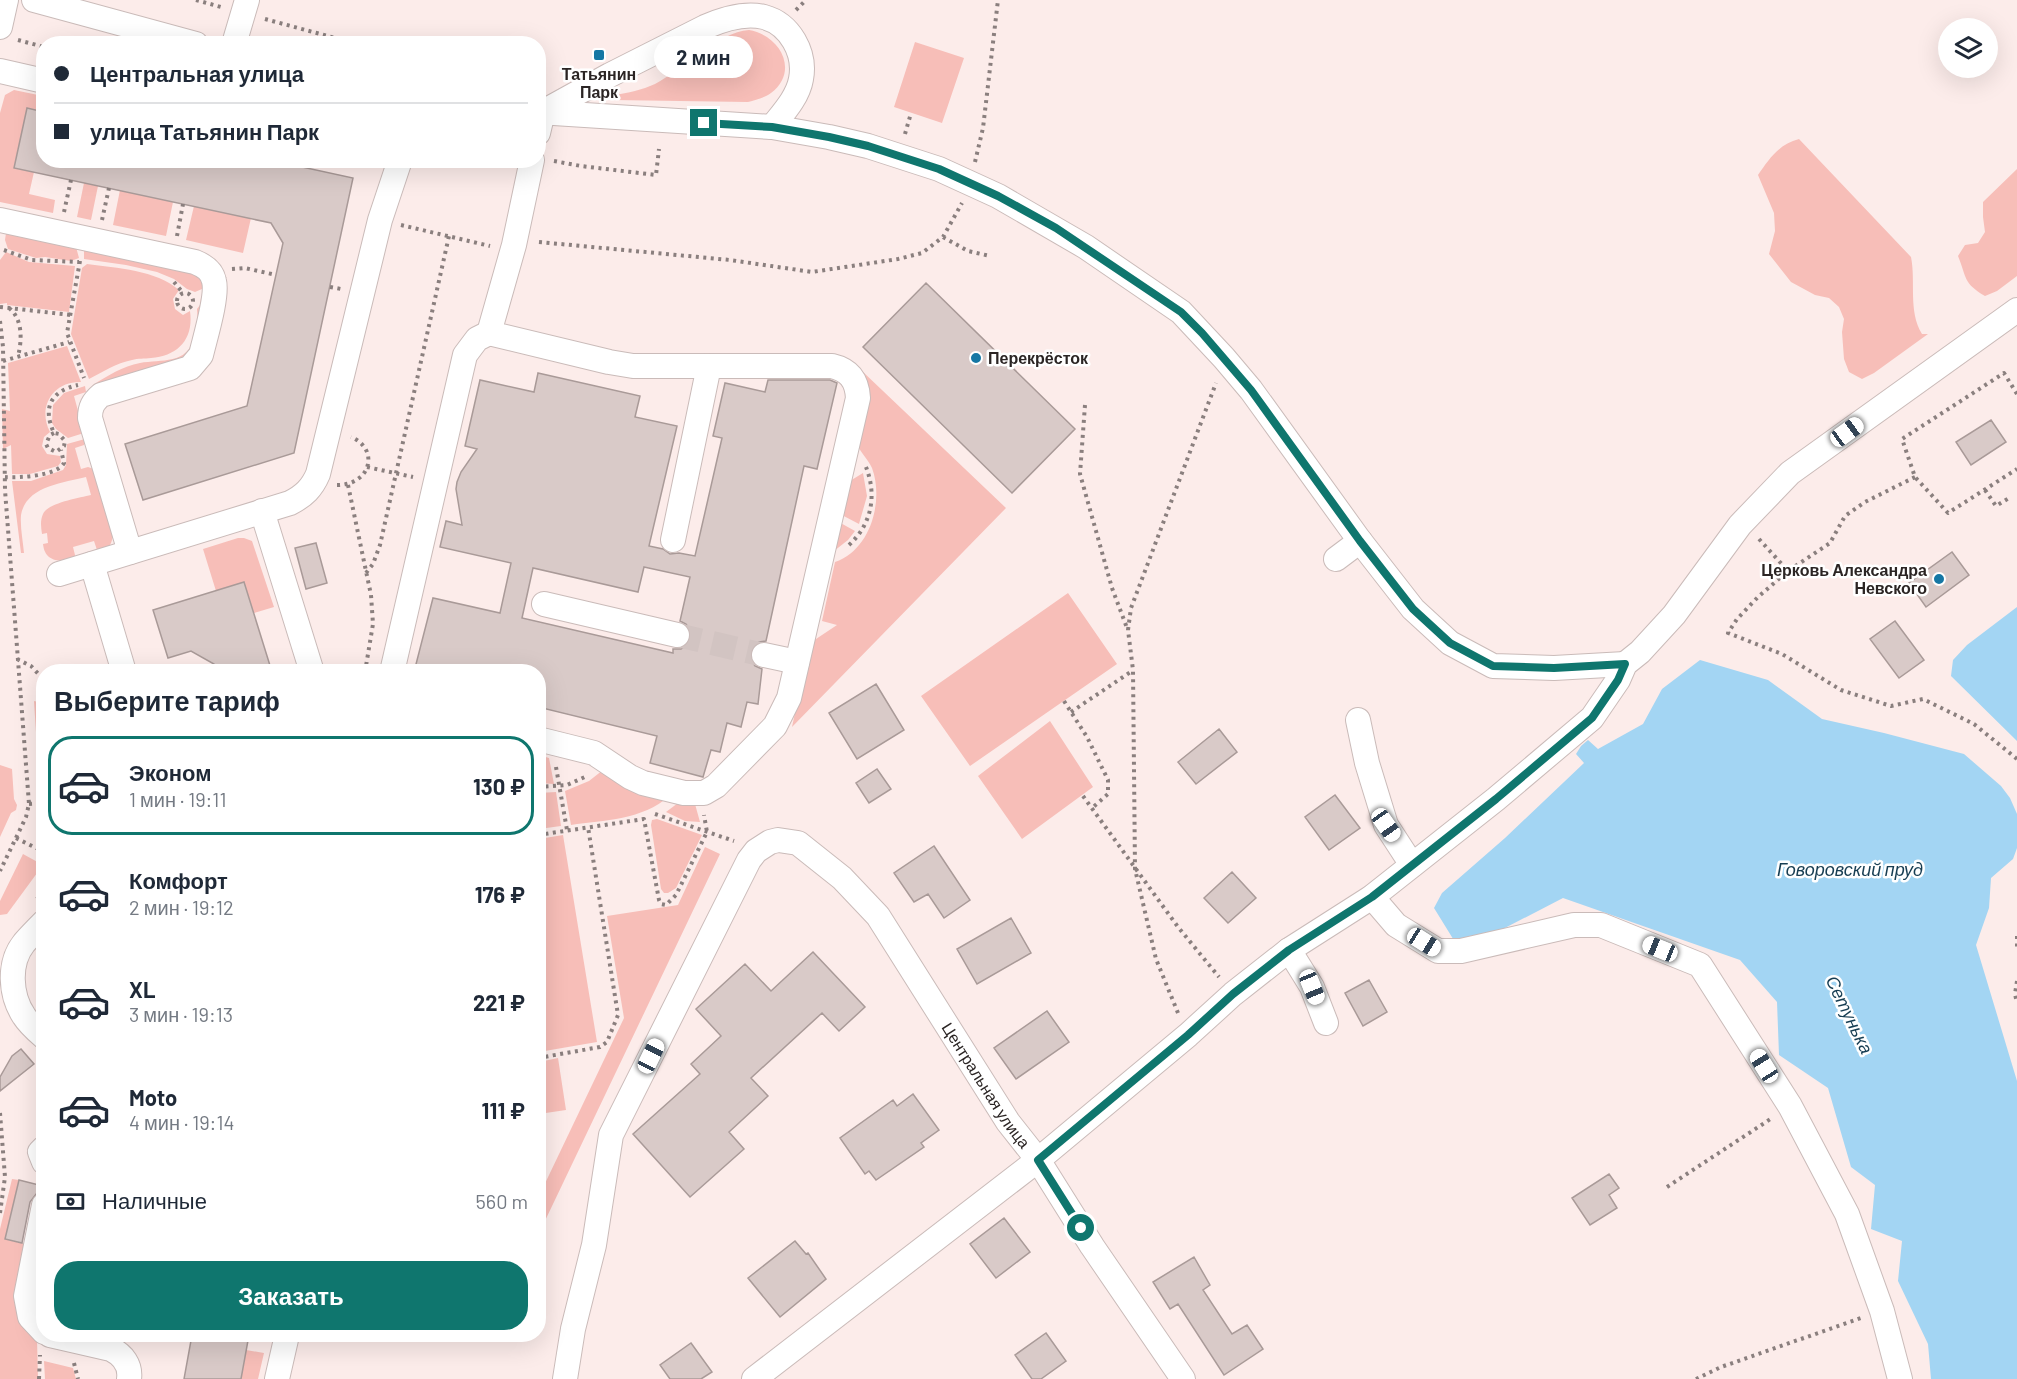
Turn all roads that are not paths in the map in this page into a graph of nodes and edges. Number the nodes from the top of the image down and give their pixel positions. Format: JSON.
{"nodes":[{"id":1,"x":6,"y":0,"type":"edge"},
{"id":2,"x":34,"y":0,"type":"edge"},
{"id":3,"x":245,"y":6,"type":"edge"},
{"id":4,"x":4,"y":32,"type":"edge"},
{"id":5,"x":167,"y":36,"type":"edge"},
{"id":6,"x":236,"y":36,"type":"edge"},
{"id":7,"x":0,"y":71,"type":"edge"},
{"id":8,"x":36,"y":79,"type":"edge"},
{"id":9,"x":546,"y":115,"type":"edge"},
{"id":10,"x":546,"y":119,"type":"edge"},
{"id":11,"x":772,"y":127,"type":"junction"},
{"id":12,"x":393,"y":168,"type":"edge"},
{"id":13,"x":537,"y":168,"type":"edge"},
{"id":14,"x":0,"y":220,"type":"edge"},
{"id":15,"x":2017,"y":309,"type":"edge"},
{"id":16,"x":489,"y":333,"type":"junction"},
{"id":17,"x":709,"y":366,"type":"junction"},
{"id":18,"x":262,"y":511,"type":"junction"},
{"id":19,"x":673,"y":540,"type":"dead end"},
{"id":20,"x":1360,"y":541,"type":"junction"},
{"id":21,"x":130,"y":552,"type":"junction"},
{"id":22,"x":1336,"y":559,"type":"dead end"},
{"id":23,"x":92,"y":564,"type":"junction"},
{"id":24,"x":59,"y":574,"type":"dead end"},
{"id":25,"x":544,"y":604,"type":"dead end"},
{"id":26,"x":677,"y":635,"type":"tunnel mouth"},
{"id":27,"x":764,"y":655,"type":"tunnel mouth"},
{"id":28,"x":797,"y":663,"type":"junction"},
{"id":29,"x":122,"y":664,"type":"edge"},
{"id":30,"x":310,"y":664,"type":"edge"},
{"id":31,"x":394,"y":664,"type":"edge"},
{"id":32,"x":1625,"y":664,"type":"junction"},
{"id":33,"x":1358,"y":720,"type":"dead end"},
{"id":34,"x":546,"y":741,"type":"edge"},
{"id":35,"x":1412,"y":865,"type":"junction"},
{"id":36,"x":1372,"y":897,"type":"junction"},
{"id":37,"x":36,"y":930,"type":"edge"},
{"id":38,"x":1289,"y":950,"type":"junction"},
{"id":39,"x":1326,"y":1023,"type":"dead end"},
{"id":40,"x":36,"y":1029,"type":"edge"},
{"id":41,"x":1038,"y":1160,"type":"junction"},
{"id":42,"x":36,"y":1245,"type":"edge"},
{"id":43,"x":36,"y":1323,"type":"edge"},
{"id":44,"x":80,"y":1342,"type":"edge"},
{"id":45,"x":285,"y":1342,"type":"edge"},
{"id":46,"x":129,"y":1379,"type":"edge"},
{"id":47,"x":277,"y":1379,"type":"edge"},
{"id":48,"x":565,"y":1379,"type":"edge"},
{"id":49,"x":754,"y":1379,"type":"edge"},
{"id":50,"x":1183,"y":1379,"type":"edge"},
{"id":51,"x":1900,"y":1379,"type":"edge"}],
"edges":[{"from":1,"to":4,"type":"street"},
{"from":2,"to":5,"type":"street"},
{"from":3,"to":6,"type":"street"},
{"from":7,"to":8,"type":"street"},
{"from":9,"to":11,"type":"street"},
{"from":10,"to":11,"type":"street"},
{"from":11,"to":20,"type":"street"},
{"from":12,"to":18,"type":"street"},
{"from":13,"to":16,"type":"street"},
{"from":14,"to":21,"type":"street"},
{"from":15,"to":32,"type":"street"},
{"from":16,"to":17,"type":"street"},
{"from":16,"to":31,"type":"street"},
{"from":17,"to":19,"type":"street"},
{"from":17,"to":28,"type":"street"},
{"from":18,"to":21,"type":"street"},
{"from":18,"to":30,"type":"street"},
{"from":20,"to":22,"type":"street"},
{"from":20,"to":32,"type":"street"},
{"from":21,"to":23,"type":"street"},
{"from":23,"to":24,"type":"street"},
{"from":23,"to":29,"type":"street"},
{"from":25,"to":26,"type":"street"},
{"from":27,"to":28,"type":"street"},
{"from":28,"to":34,"type":"street"},
{"from":32,"to":35,"type":"street"},
{"from":33,"to":35,"type":"street"},
{"from":35,"to":36,"type":"street"},
{"from":36,"to":38,"type":"street"},
{"from":36,"to":51,"type":"street"},
{"from":37,"to":40,"type":"street"},
{"from":38,"to":39,"type":"street"},
{"from":38,"to":41,"type":"street"},
{"from":41,"to":48,"type":"street","name":"Центральная улица"},
{"from":41,"to":49,"type":"street"},
{"from":41,"to":50,"type":"street","name":"Центральная улица"},
{"from":42,"to":43,"type":"street"},
{"from":44,"to":46,"type":"street"},
{"from":45,"to":47,"type":"street"}]}
